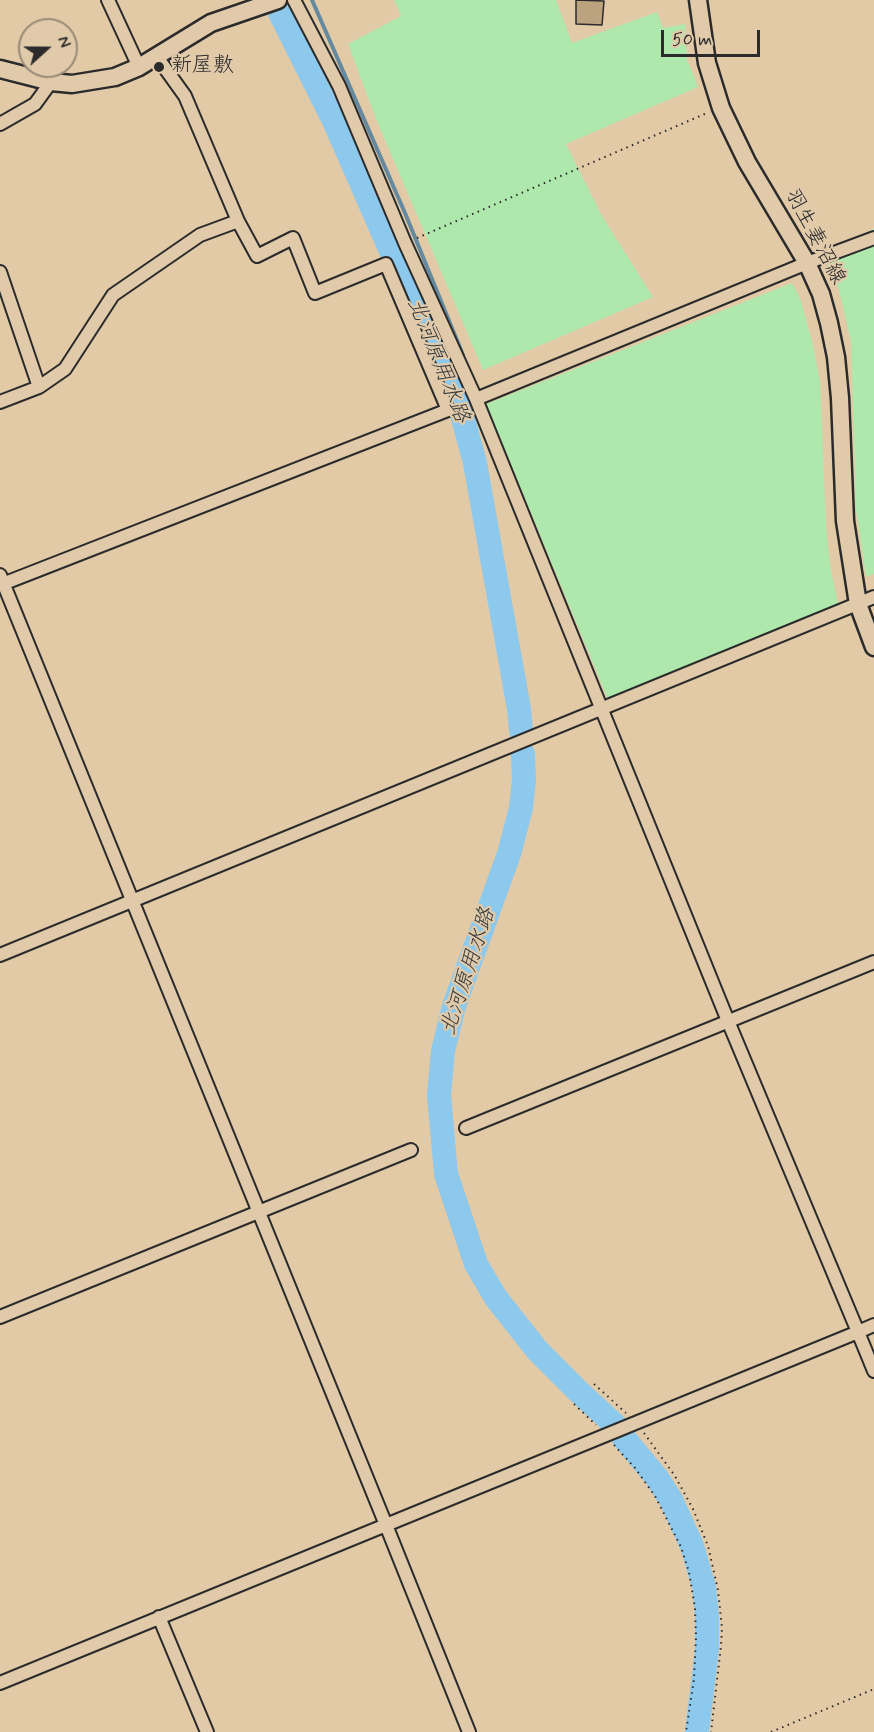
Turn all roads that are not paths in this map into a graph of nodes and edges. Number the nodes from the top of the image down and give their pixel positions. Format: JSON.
{"nodes":[{"id":1,"x":108,"y":0,"type":"edge"},
{"id":2,"x":294,"y":0,"type":"edge"},
{"id":3,"x":698,"y":0,"type":"edge"},
{"id":4,"x":271,"y":2,"type":"edge"},
{"id":5,"x":157,"y":57,"type":"junction"},
{"id":6,"x":139,"y":67,"type":"junction"},
{"id":7,"x":0,"y":69,"type":"edge"},
{"id":8,"x":51,"y":82,"type":"junction"},
{"id":9,"x":0,"y":124,"type":"edge"},
{"id":10,"x":238,"y":221,"type":"junction"},
{"id":11,"x":874,"y":238,"type":"edge"},
{"id":12,"x":807,"y":263,"type":"junction"},
{"id":13,"x":0,"y":272,"type":"edge"},
{"id":14,"x":39,"y":387,"type":"junction"},
{"id":15,"x":476,"y":399,"type":"junction"},
{"id":16,"x":0,"y":402,"type":"edge"},
{"id":17,"x":1,"y":581,"type":"edge"},
{"id":18,"x":874,"y":597,"type":"edge"},
{"id":19,"x":858,"y":604,"type":"junction"},
{"id":20,"x":874,"y":647,"type":"edge"},
{"id":21,"x":602,"y":709,"type":"junction"},
{"id":22,"x":132,"y":900,"type":"junction"},
{"id":23,"x":0,"y":955,"type":"edge"},
{"id":24,"x":874,"y":962,"type":"edge"},
{"id":25,"x":729,"y":1021,"type":"junction"},
{"id":26,"x":466,"y":1128,"type":"dead end"},
{"id":27,"x":411,"y":1150,"type":"dead end"},
{"id":28,"x":259,"y":1211,"type":"junction"},
{"id":29,"x":0,"y":1317,"type":"edge"},
{"id":30,"x":874,"y":1325,"type":"edge"},
{"id":31,"x":858,"y":1332,"type":"junction"},
{"id":32,"x":874,"y":1371,"type":"edge"},
{"id":33,"x":386,"y":1525,"type":"junction"},
{"id":34,"x":159,"y":1617,"type":"junction"},
{"id":35,"x":0,"y":1683,"type":"edge"},
{"id":36,"x":207,"y":1732,"type":"edge"},
{"id":37,"x":469,"y":1732,"type":"edge"}],
"edges":[{"from":1,"to":6,"type":"street"},
{"from":2,"to":15,"type":"street"},
{"from":3,"to":12,"type":"main road","name":"羽生妻沼線"},
{"from":4,"to":5,"type":"main road"},
{"from":5,"to":6,"type":"main road"},
{"from":5,"to":10,"type":"street"},
{"from":6,"to":8,"type":"main road"},
{"from":7,"to":8,"type":"main road"},
{"from":8,"to":9,"type":"street"},
{"from":10,"to":14,"type":"street"},
{"from":10,"to":17,"type":"street"},
{"from":11,"to":12,"type":"street"},
{"from":12,"to":15,"type":"street"},
{"from":12,"to":19,"type":"main road","name":"羽生妻沼線"},
{"from":13,"to":14,"type":"street"},
{"from":14,"to":16,"type":"street"},
{"from":15,"to":21,"type":"street"},
{"from":17,"to":22,"type":"street"},
{"from":18,"to":19,"type":"street"},
{"from":19,"to":20,"type":"main road","name":"羽生妻沼線"},
{"from":19,"to":21,"type":"street"},
{"from":21,"to":22,"type":"street"},
{"from":21,"to":25,"type":"street"},
{"from":22,"to":23,"type":"street"},
{"from":22,"to":28,"type":"street"},
{"from":24,"to":25,"type":"street"},
{"from":25,"to":26,"type":"street"},
{"from":25,"to":31,"type":"street"},
{"from":27,"to":28,"type":"street"},
{"from":28,"to":29,"type":"street"},
{"from":28,"to":33,"type":"street"},
{"from":30,"to":31,"type":"street"},
{"from":31,"to":32,"type":"street"},
{"from":31,"to":33,"type":"street"},
{"from":33,"to":34,"type":"street"},
{"from":33,"to":37,"type":"street"},
{"from":34,"to":35,"type":"street"},
{"from":34,"to":36,"type":"street"}]}
